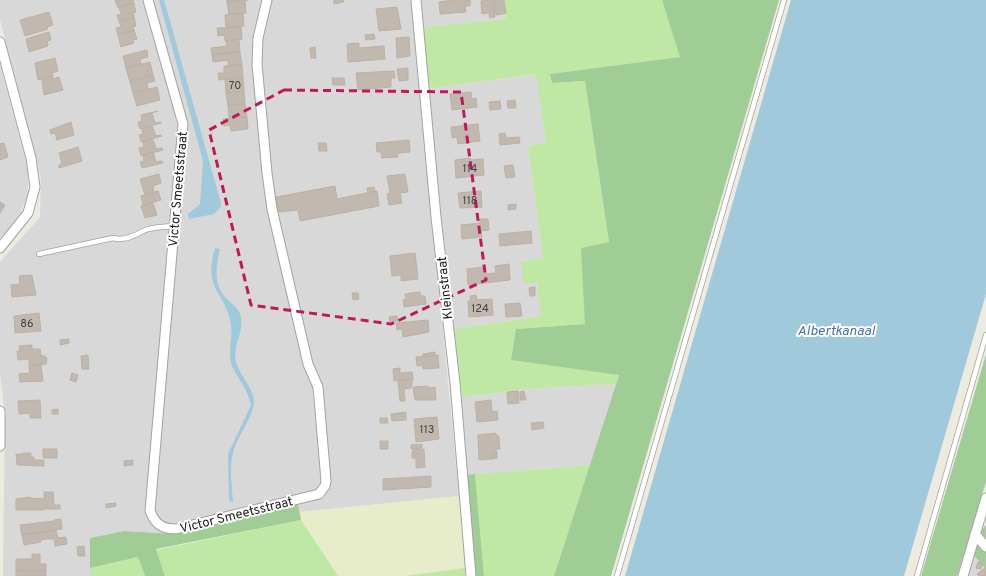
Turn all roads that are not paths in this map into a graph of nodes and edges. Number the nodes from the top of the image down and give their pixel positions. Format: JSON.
{"nodes":[{"id":1,"x":148,"y":0,"type":"edge"},
{"id":2,"x":267,"y":0,"type":"edge"},
{"id":3,"x":416,"y":0,"type":"edge"},
{"id":4,"x":784,"y":0,"type":"edge"},
{"id":5,"x":0,"y":42,"type":"edge"},
{"id":6,"x":174,"y":226,"type":"junction"},
{"id":7,"x":0,"y":248,"type":"edge"},
{"id":8,"x":39,"y":254,"type":"dead end"},
{"id":9,"x":986,"y":335,"type":"edge"},
{"id":10,"x":0,"y":411,"type":"edge"},
{"id":11,"x":0,"y":446,"type":"edge"},
{"id":12,"x":986,"y":498,"type":"edge"},
{"id":13,"x":975,"y":534,"type":"junction"},
{"id":14,"x":986,"y":547,"type":"edge"},
{"id":15,"x":471,"y":576,"type":"edge"},
{"id":16,"x":617,"y":576,"type":"edge"},
{"id":17,"x":916,"y":576,"type":"edge"},
{"id":18,"x":963,"y":576,"type":"edge"}],
"edges":[{"from":1,"to":6,"type":"street","name":"Victor Smeetsstraat"},
{"from":2,"to":6,"type":"street","name":"Victor Smeetsstraat"},
{"from":3,"to":15,"type":"street","name":"Kleinstraat"},
{"from":4,"to":16,"type":"lane"},
{"from":5,"to":7,"type":"street"},
{"from":6,"to":8,"type":"lane"},
{"from":9,"to":17,"type":"lane"},
{"from":10,"to":11,"type":"street"},
{"from":12,"to":13,"type":"street"},
{"from":13,"to":14,"type":"street"},
{"from":13,"to":18,"type":"street"}]}
